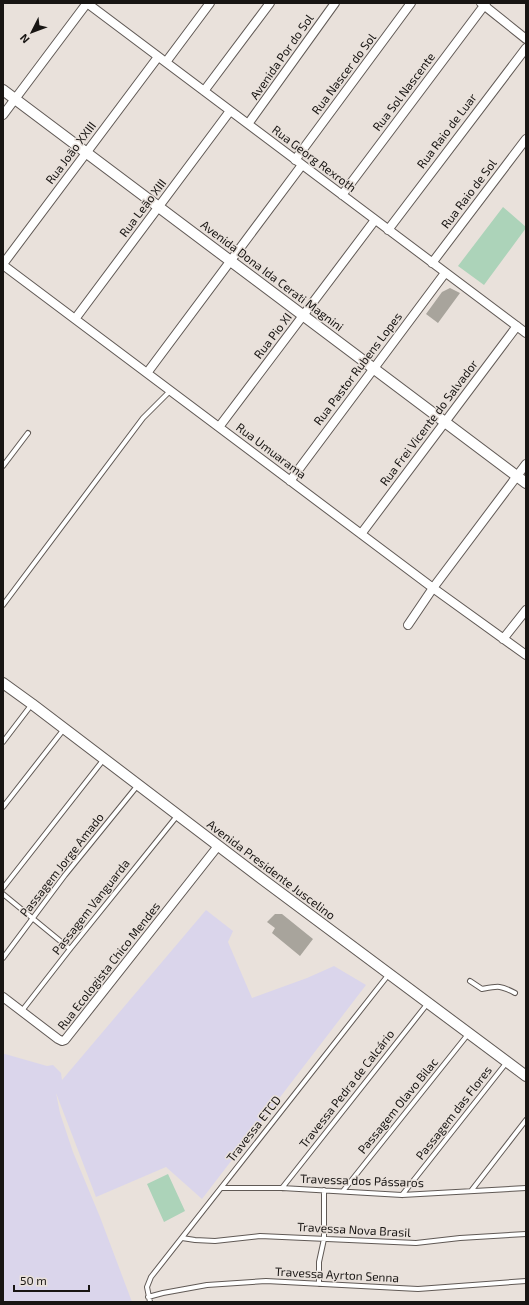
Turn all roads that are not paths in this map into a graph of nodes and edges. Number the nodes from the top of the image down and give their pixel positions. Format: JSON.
{"nodes":[{"id":1,"x":87,"y":3,"type":"edge"},
{"id":2,"x":210,"y":3,"type":"edge"},
{"id":3,"x":270,"y":3,"type":"edge"},
{"id":4,"x":335,"y":3,"type":"edge"},
{"id":5,"x":411,"y":3,"type":"edge"},
{"id":6,"x":483,"y":4,"type":"edge"},
{"id":7,"x":526,"y":39,"type":"edge"},
{"id":8,"x":526,"y":48,"type":"edge"},
{"id":9,"x":158,"y":57,"type":"junction"},
{"id":10,"x":166,"y":62,"type":"junction"},
{"id":11,"x":3,"y":90,"type":"edge"},
{"id":12,"x":204,"y":91,"type":"junction"},
{"id":13,"x":15,"y":99,"type":"junction"},
{"id":14,"x":230,"y":111,"type":"junction"},
{"id":15,"x":3,"y":115,"type":"edge"},
{"id":16,"x":248,"y":124,"type":"junction"},
{"id":17,"x":526,"y":139,"type":"edge"},
{"id":18,"x":86,"y":153,"type":"junction"},
{"id":19,"x":295,"y":160,"type":"junction"},
{"id":20,"x":302,"y":165,"type":"junction"},
{"id":21,"x":342,"y":195,"type":"junction"},
{"id":22,"x":159,"y":207,"type":"junction"},
{"id":23,"x":375,"y":220,"type":"junction"},
{"id":24,"x":388,"y":230,"type":"junction"},
{"id":25,"x":230,"y":261,"type":"junction"},
{"id":26,"x":432,"y":263,"type":"junction"},
{"id":27,"x":3,"y":264,"type":"edge"},
{"id":28,"x":446,"y":273,"type":"junction"},
{"id":29,"x":303,"y":316,"type":"junction"},
{"id":30,"x":75,"y":319,"type":"junction"},
{"id":31,"x":517,"y":326,"type":"junction"},
{"id":32,"x":526,"y":333,"type":"edge"},
{"id":33,"x":374,"y":369,"type":"junction"},
{"id":34,"x":147,"y":373,"type":"junction"},
{"id":35,"x":170,"y":391,"type":"junction"},
{"id":36,"x":445,"y":422,"type":"junction"},
{"id":37,"x":219,"y":427,"type":"junction"},
{"id":38,"x":28,"y":433,"type":"dead end"},
{"id":39,"x":526,"y":464,"type":"edge"},
{"id":40,"x":3,"y":466,"type":"edge"},
{"id":41,"x":517,"y":476,"type":"junction"},
{"id":42,"x":290,"y":481,"type":"junction"},
{"id":43,"x":526,"y":483,"type":"edge"},
{"id":44,"x":361,"y":534,"type":"junction"},
{"id":45,"x":433,"y":588,"type":"junction"},
{"id":46,"x":3,"y":605,"type":"edge"},
{"id":47,"x":526,"y":610,"type":"edge"},
{"id":48,"x":408,"y":625,"type":"dead end"},
{"id":49,"x":503,"y":639,"type":"junction"},
{"id":50,"x":526,"y":655,"type":"edge"},
{"id":51,"x":3,"y":683,"type":"edge"},
{"id":52,"x":32,"y":704,"type":"junction"},
{"id":53,"x":64,"y":729,"type":"junction"},
{"id":54,"x":3,"y":742,"type":"edge"},
{"id":55,"x":104,"y":759,"type":"junction"},
{"id":56,"x":138,"y":785,"type":"junction"},
{"id":57,"x":3,"y":807,"type":"edge"},
{"id":58,"x":177,"y":815,"type":"junction"},
{"id":59,"x":218,"y":846,"type":"junction"},
{"id":60,"x":3,"y":888,"type":"edge"},
{"id":61,"x":3,"y":894,"type":"edge"},
{"id":62,"x":33,"y":918,"type":"junction"},
{"id":63,"x":70,"y":949,"type":"junction"},
{"id":64,"x":3,"y":958,"type":"edge"},
{"id":65,"x":389,"y":974,"type":"junction"},
{"id":66,"x":470,"y":981,"type":"dead end"},
{"id":67,"x":515,"y":993,"type":"dead end"},
{"id":68,"x":3,"y":998,"type":"edge"},
{"id":69,"x":428,"y":1003,"type":"junction"},
{"id":70,"x":22,"y":1012,"type":"junction"},
{"id":71,"x":469,"y":1033,"type":"junction"},
{"id":72,"x":507,"y":1061,"type":"junction"},
{"id":73,"x":526,"y":1076,"type":"edge"},
{"id":74,"x":526,"y":1120,"type":"edge"},
{"id":75,"x":221,"y":1188,"type":"junction"},
{"id":76,"x":282,"y":1188,"type":"junction"},
{"id":77,"x":525,"y":1188,"type":"edge"},
{"id":78,"x":324,"y":1190,"type":"junction"},
{"id":79,"x":343,"y":1191,"type":"junction"},
{"id":80,"x":471,"y":1191,"type":"junction"},
{"id":81,"x":402,"y":1195,"type":"junction"},
{"id":82,"x":526,"y":1234,"type":"edge"},
{"id":83,"x":182,"y":1238,"type":"junction"},
{"id":84,"x":324,"y":1238,"type":"junction"},
{"id":85,"x":526,"y":1281,"type":"edge"},
{"id":86,"x":319,"y":1284,"type":"junction"},
{"id":87,"x":149,"y":1300,"type":"edge"}],
"edges":[{"from":1,"to":9,"type":"street","name":"Rua Georg Rexroth"},
{"from":1,"to":13,"type":"street"},
{"from":2,"to":10,"type":"street"},
{"from":3,"to":12,"type":"street"},
{"from":4,"to":16,"type":"street","name":"Avenida Por do Sol"},
{"from":5,"to":19,"type":"street","name":"Rua Nascer do Sol"},
{"from":6,"to":7,"type":"street"},
{"from":6,"to":21,"type":"street","name":"Rua Sol Nascente"},
{"from":8,"to":24,"type":"street","name":"Rua Raio de Luar"},
{"from":9,"to":10,"type":"street","name":"Rua Georg Rexroth"},
{"from":9,"to":18,"type":"street","name":"Rua João XXIII"},
{"from":10,"to":12,"type":"street","name":"Rua Georg Rexroth"},
{"from":11,"to":13,"type":"street","name":"Avenida Dona Ida Cerati Magnini"},
{"from":12,"to":14,"type":"street","name":"Rua Georg Rexroth"},
{"from":13,"to":15,"type":"street"},
{"from":13,"to":18,"type":"street","name":"Avenida Dona Ida Cerati Magnini"},
{"from":14,"to":16,"type":"street","name":"Rua Georg Rexroth"},
{"from":14,"to":22,"type":"street","name":"Rua Leão XIII"},
{"from":16,"to":19,"type":"street","name":"Rua Georg Rexroth"},
{"from":17,"to":26,"type":"street","name":"Rua Raio de Sol"},
{"from":18,"to":22,"type":"street","name":"Avenida Dona Ida Cerati Magnini"},
{"from":18,"to":27,"type":"street","name":"Rua João XXIII"},
{"from":19,"to":20,"type":"street","name":"Rua Georg Rexroth"},
{"from":20,"to":21,"type":"street","name":"Rua Georg Rexroth"},
{"from":20,"to":25,"type":"street"},
{"from":21,"to":23,"type":"street","name":"Rua Georg Rexroth"},
{"from":22,"to":25,"type":"street","name":"Avenida Dona Ida Cerati Magnini"},
{"from":22,"to":30,"type":"street","name":"Rua Leão XIII"},
{"from":23,"to":24,"type":"street","name":"Rua Georg Rexroth"},
{"from":23,"to":29,"type":"street","name":"Rua Pio XI"},
{"from":24,"to":26,"type":"street","name":"Rua Georg Rexroth"},
{"from":25,"to":29,"type":"street","name":"Avenida Dona Ida Cerati Magnini"},
{"from":25,"to":34,"type":"street"},
{"from":26,"to":28,"type":"street","name":"Rua Georg Rexroth"},
{"from":27,"to":30,"type":"street","name":"Rua Umuarama"},
{"from":28,"to":31,"type":"street","name":"Rua Georg Rexroth"},
{"from":28,"to":33,"type":"street","name":"Rua Pastor Rubens Lopes"},
{"from":29,"to":33,"type":"street","name":"Avenida Dona Ida Cerati Magnini"},
{"from":29,"to":37,"type":"street","name":"Rua Pio XI"},
{"from":30,"to":34,"type":"street","name":"Rua Umuarama"},
{"from":31,"to":32,"type":"street","name":"Rua Georg Rexroth"},
{"from":31,"to":36,"type":"street","name":"Rua Frei Vicente do Salvador"},
{"from":33,"to":36,"type":"street","name":"Avenida Dona Ida Cerati Magnini"},
{"from":33,"to":42,"type":"street","name":"Rua Pastor Rubens Lopes"},
{"from":34,"to":35,"type":"street","name":"Rua Umuarama"},
{"from":35,"to":37,"type":"street","name":"Rua Umuarama"},
{"from":35,"to":46,"type":"lane"},
{"from":36,"to":41,"type":"street","name":"Avenida Dona Ida Cerati Magnini"},
{"from":36,"to":44,"type":"street","name":"Rua Frei Vicente do Salvador"},
{"from":37,"to":42,"type":"street","name":"Rua Umuarama"},
{"from":38,"to":40,"type":"lane"},
{"from":39,"to":41,"type":"street"},
{"from":41,"to":43,"type":"street","name":"Avenida Dona Ida Cerati Magnini"},
{"from":41,"to":45,"type":"street"},
{"from":42,"to":44,"type":"street","name":"Rua Umuarama"},
{"from":44,"to":45,"type":"street","name":"Rua Umuarama"},
{"from":45,"to":48,"type":"street"},
{"from":45,"to":49,"type":"street","name":"Rua Umuarama"},
{"from":47,"to":49,"type":"street"},
{"from":49,"to":50,"type":"street","name":"Rua Umuarama"},
{"from":51,"to":52,"type":"street","name":"Avenida Presidente Juscelino"},
{"from":52,"to":53,"type":"street","name":"Avenida Presidente Juscelino"},
{"from":52,"to":54,"type":"lane"},
{"from":53,"to":55,"type":"street","name":"Avenida Presidente Juscelino"},
{"from":53,"to":57,"type":"lane"},
{"from":55,"to":56,"type":"street","name":"Avenida Presidente Juscelino"},
{"from":55,"to":60,"type":"lane"},
{"from":56,"to":58,"type":"street","name":"Avenida Presidente Juscelino"},
{"from":56,"to":62,"type":"lane","name":"Passagem Jorge Amado"},
{"from":58,"to":59,"type":"street","name":"Avenida Presidente Juscelino"},
{"from":58,"to":63,"type":"lane","name":"Passagem Vanguarda"},
{"from":59,"to":65,"type":"street","name":"Avenida Presidente Juscelino"},
{"from":59,"to":70,"type":"street","name":"Rua Ecologista Chico Mendes"},
{"from":61,"to":62,"type":"lane"},
{"from":62,"to":63,"type":"lane"},
{"from":62,"to":64,"type":"lane","name":"Passagem Jorge Amado"},
{"from":63,"to":70,"type":"lane","name":"Passagem Vanguarda"},
{"from":65,"to":69,"type":"street","name":"Avenida Presidente Juscelino"},
{"from":65,"to":75,"type":"lane","name":"Travessa ETCD"},
{"from":66,"to":67,"type":"lane"},
{"from":68,"to":70,"type":"street","name":"Rua Ecologista Chico Mendes"},
{"from":69,"to":71,"type":"street","name":"Avenida Presidente Juscelino"},
{"from":69,"to":76,"type":"lane","name":"Travessa Pedra de Calcário"},
{"from":71,"to":72,"type":"street","name":"Avenida Presidente Juscelino"},
{"from":71,"to":79,"type":"lane","name":"Passagem Olavo Bilac"},
{"from":72,"to":73,"type":"street","name":"Avenida Presidente Juscelino"},
{"from":72,"to":81,"type":"lane","name":"Passagem das Flores"},
{"from":74,"to":80,"type":"lane"},
{"from":75,"to":76,"type":"lane","name":"Travessa dos Pássaros"},
{"from":75,"to":83,"type":"lane","name":"Travessa ETCD"},
{"from":76,"to":78,"type":"lane","name":"Travessa dos Pássaros"},
{"from":77,"to":80,"type":"lane","name":"Travessa dos Pássaros"},
{"from":78,"to":79,"type":"lane","name":"Travessa dos Pássaros"},
{"from":78,"to":84,"type":"lane"},
{"from":79,"to":81,"type":"lane","name":"Travessa dos Pássaros"},
{"from":80,"to":81,"type":"lane","name":"Travessa dos Pássaros"},
{"from":82,"to":84,"type":"lane","name":"Travessa Nova Brasil"},
{"from":83,"to":84,"type":"lane","name":"Travessa Nova Brasil"},
{"from":83,"to":87,"type":"lane","name":"Travessa ETCD"},
{"from":84,"to":86,"type":"lane"},
{"from":85,"to":86,"type":"lane","name":"Travessa Ayrton Senna"},
{"from":86,"to":87,"type":"lane","name":"Travessa Ayrton Senna"}]}
